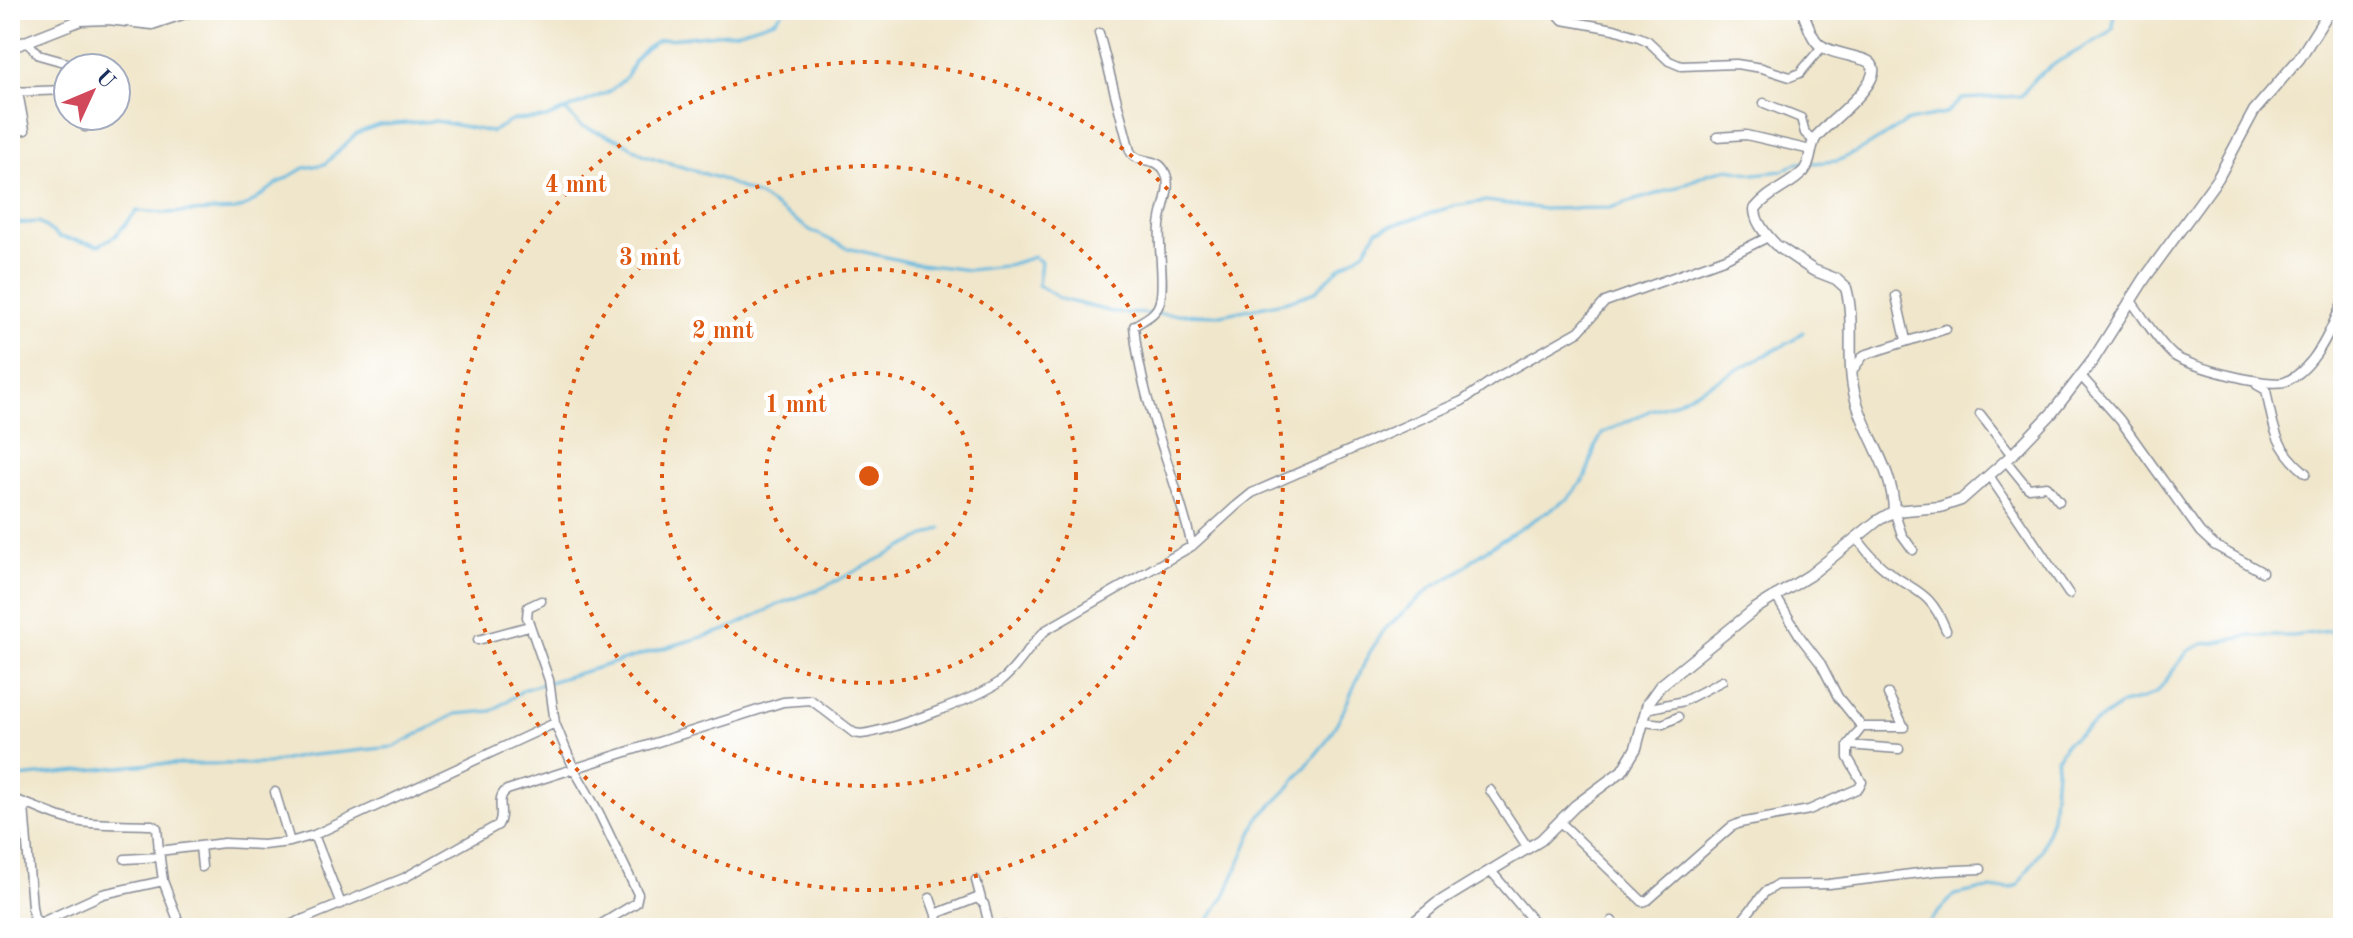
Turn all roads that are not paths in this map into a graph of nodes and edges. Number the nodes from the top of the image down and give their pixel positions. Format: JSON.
{"nodes":[{"id":1,"x":194,"y":10,"type":"edge"},
{"id":2,"x":1554,"y":10,"type":"edge"},
{"id":3,"x":1802,"y":10,"type":"edge"},
{"id":4,"x":2330,"y":10,"type":"edge"},
{"id":5,"x":1099,"y":33,"type":"dead end"},
{"id":6,"x":27,"y":42,"type":"junction"},
{"id":7,"x":10,"y":48,"type":"edge"},
{"id":8,"x":1821,"y":48,"type":"junction"},
{"id":9,"x":52,"y":59,"type":"edge"},
{"id":10,"x":52,"y":91,"type":"edge"},
{"id":11,"x":14,"y":92,"type":"edge"},
{"id":12,"x":1764,"y":103,"type":"dead end"},
{"id":13,"x":10,"y":132,"type":"edge"},
{"id":14,"x":1717,"y":137,"type":"dead end"},
{"id":15,"x":1812,"y":145,"type":"junction"},
{"id":16,"x":1774,"y":243,"type":"junction"},
{"id":17,"x":1896,"y":296,"type":"dead end"},
{"id":18,"x":2131,"y":301,"type":"junction"},
{"id":19,"x":2343,"y":301,"type":"edge"},
{"id":20,"x":1946,"y":329,"type":"dead end"},
{"id":21,"x":1906,"y":340,"type":"junction"},
{"id":22,"x":1851,"y":375,"type":"junction"},
{"id":23,"x":2081,"y":376,"type":"junction"},
{"id":24,"x":2250,"y":381,"type":"junction"},
{"id":25,"x":1980,"y":414,"type":"dead end"},
{"id":26,"x":2009,"y":458,"type":"junction"},
{"id":27,"x":2306,"y":473,"type":"dead end"},
{"id":28,"x":1990,"y":477,"type":"junction"},
{"id":29,"x":2059,"y":501,"type":"dead end"},
{"id":30,"x":1894,"y":511,"type":"junction"},
{"id":31,"x":1856,"y":537,"type":"junction"},
{"id":32,"x":1192,"y":546,"type":"junction"},
{"id":33,"x":1913,"y":550,"type":"dead end"},
{"id":34,"x":2262,"y":572,"type":"dead end"},
{"id":35,"x":2069,"y":594,"type":"dead end"},
{"id":36,"x":1775,"y":595,"type":"junction"},
{"id":37,"x":541,"y":601,"type":"dead end"},
{"id":38,"x":529,"y":626,"type":"junction"},
{"id":39,"x":1946,"y":630,"type":"dead end"},
{"id":40,"x":478,"y":640,"type":"dead end"},
{"id":41,"x":1722,"y":681,"type":"dead end"},
{"id":42,"x":1888,"y":694,"type":"dead end"},
{"id":43,"x":1646,"y":709,"type":"junction"},
{"id":44,"x":1678,"y":717,"type":"dead end"},
{"id":45,"x":1643,"y":722,"type":"junction"},
{"id":46,"x":555,"y":723,"type":"junction"},
{"id":47,"x":1862,"y":727,"type":"junction"},
{"id":48,"x":1848,"y":745,"type":"junction"},
{"id":49,"x":1899,"y":749,"type":"dead end"},
{"id":50,"x":574,"y":769,"type":"junction"},
{"id":51,"x":1490,"y":790,"type":"dead end"},
{"id":52,"x":275,"y":792,"type":"dead end"},
{"id":53,"x":10,"y":801,"type":"edge"},
{"id":54,"x":24,"y":806,"type":"junction"},
{"id":55,"x":40,"y":811,"type":"junction"},
{"id":56,"x":1559,"y":821,"type":"junction"},
{"id":57,"x":314,"y":835,"type":"junction"},
{"id":58,"x":290,"y":842,"type":"junction"},
{"id":59,"x":200,"y":846,"type":"junction"},
{"id":60,"x":1528,"y":848,"type":"junction"},
{"id":61,"x":160,"y":854,"type":"junction"},
{"id":62,"x":125,"y":859,"type":"dead end"},
{"id":63,"x":202,"y":867,"type":"dead end"},
{"id":64,"x":1981,"y":869,"type":"dead end"},
{"id":65,"x":1491,"y":871,"type":"junction"},
{"id":66,"x":976,"y":880,"type":"dead end"},
{"id":67,"x":163,"y":881,"type":"junction"},
{"id":68,"x":930,"y":898,"type":"dead end"},
{"id":69,"x":981,"y":899,"type":"junction"},
{"id":70,"x":341,"y":904,"type":"junction"},
{"id":71,"x":936,"y":915,"type":"junction"},
{"id":72,"x":1005,"y":926,"type":"dead end"},
{"id":73,"x":987,"y":927,"type":"edge"},
{"id":74,"x":181,"y":928,"type":"edge"},
{"id":75,"x":282,"y":928,"type":"edge"},
{"id":76,"x":595,"y":928,"type":"edge"},
{"id":77,"x":940,"y":928,"type":"edge"},
{"id":78,"x":1407,"y":928,"type":"edge"},
{"id":79,"x":1539,"y":928,"type":"edge"},
{"id":80,"x":1736,"y":928,"type":"edge"}],
"edges":[{"from":1,"to":6,"type":"street"},
{"from":2,"to":8,"type":"street"},
{"from":3,"to":8,"type":"street"},
{"from":4,"to":18,"type":"street"},
{"from":5,"to":32,"type":"street"},
{"from":6,"to":7,"type":"street"},
{"from":6,"to":9,"type":"street"},
{"from":8,"to":15,"type":"street"},
{"from":10,"to":11,"type":"street"},
{"from":11,"to":13,"type":"street"},
{"from":12,"to":15,"type":"street"},
{"from":14,"to":15,"type":"street"},
{"from":15,"to":16,"type":"street"},
{"from":16,"to":22,"type":"street"},
{"from":16,"to":32,"type":"street"},
{"from":17,"to":21,"type":"street"},
{"from":18,"to":23,"type":"street"},
{"from":18,"to":24,"type":"street"},
{"from":19,"to":24,"type":"street"},
{"from":20,"to":21,"type":"street"},
{"from":21,"to":22,"type":"street"},
{"from":22,"to":30,"type":"street"},
{"from":23,"to":26,"type":"street"},
{"from":23,"to":34,"type":"street"},
{"from":24,"to":27,"type":"street"},
{"from":25,"to":26,"type":"street"},
{"from":26,"to":28,"type":"street"},
{"from":26,"to":29,"type":"street"},
{"from":28,"to":30,"type":"street"},
{"from":28,"to":35,"type":"street"},
{"from":30,"to":31,"type":"street"},
{"from":30,"to":33,"type":"street"},
{"from":31,"to":36,"type":"street"},
{"from":31,"to":39,"type":"street"},
{"from":32,"to":50,"type":"street"},
{"from":36,"to":43,"type":"street"},
{"from":36,"to":47,"type":"street"},
{"from":37,"to":38,"type":"street"},
{"from":38,"to":40,"type":"street"},
{"from":38,"to":46,"type":"street"},
{"from":41,"to":43,"type":"street"},
{"from":42,"to":47,"type":"street"},
{"from":43,"to":45,"type":"street"},
{"from":44,"to":45,"type":"street"},
{"from":45,"to":56,"type":"street"},
{"from":46,"to":50,"type":"street"},
{"from":46,"to":57,"type":"street"},
{"from":47,"to":48,"type":"street"},
{"from":48,"to":49,"type":"street"},
{"from":48,"to":56,"type":"street"},
{"from":50,"to":70,"type":"street"},
{"from":50,"to":76,"type":"street"},
{"from":51,"to":60,"type":"street"},
{"from":52,"to":58,"type":"street"},
{"from":53,"to":54,"type":"street"},
{"from":53,"to":55,"type":"street"},
{"from":54,"to":55,"type":"street"},
{"from":54,"to":67,"type":"street"},
{"from":55,"to":61,"type":"street"},
{"from":56,"to":60,"type":"street"},
{"from":57,"to":58,"type":"street"},
{"from":57,"to":70,"type":"street"},
{"from":58,"to":59,"type":"street"},
{"from":59,"to":61,"type":"street"},
{"from":59,"to":63,"type":"street"},
{"from":60,"to":65,"type":"street"},
{"from":61,"to":62,"type":"street"},
{"from":61,"to":67,"type":"street"},
{"from":64,"to":80,"type":"street"},
{"from":65,"to":78,"type":"street"},
{"from":65,"to":79,"type":"street"},
{"from":66,"to":69,"type":"street"},
{"from":67,"to":74,"type":"street"},
{"from":68,"to":71,"type":"street"},
{"from":69,"to":71,"type":"street"},
{"from":69,"to":73,"type":"street"},
{"from":70,"to":75,"type":"street"},
{"from":71,"to":77,"type":"street"},
{"from":72,"to":73,"type":"street"}]}
